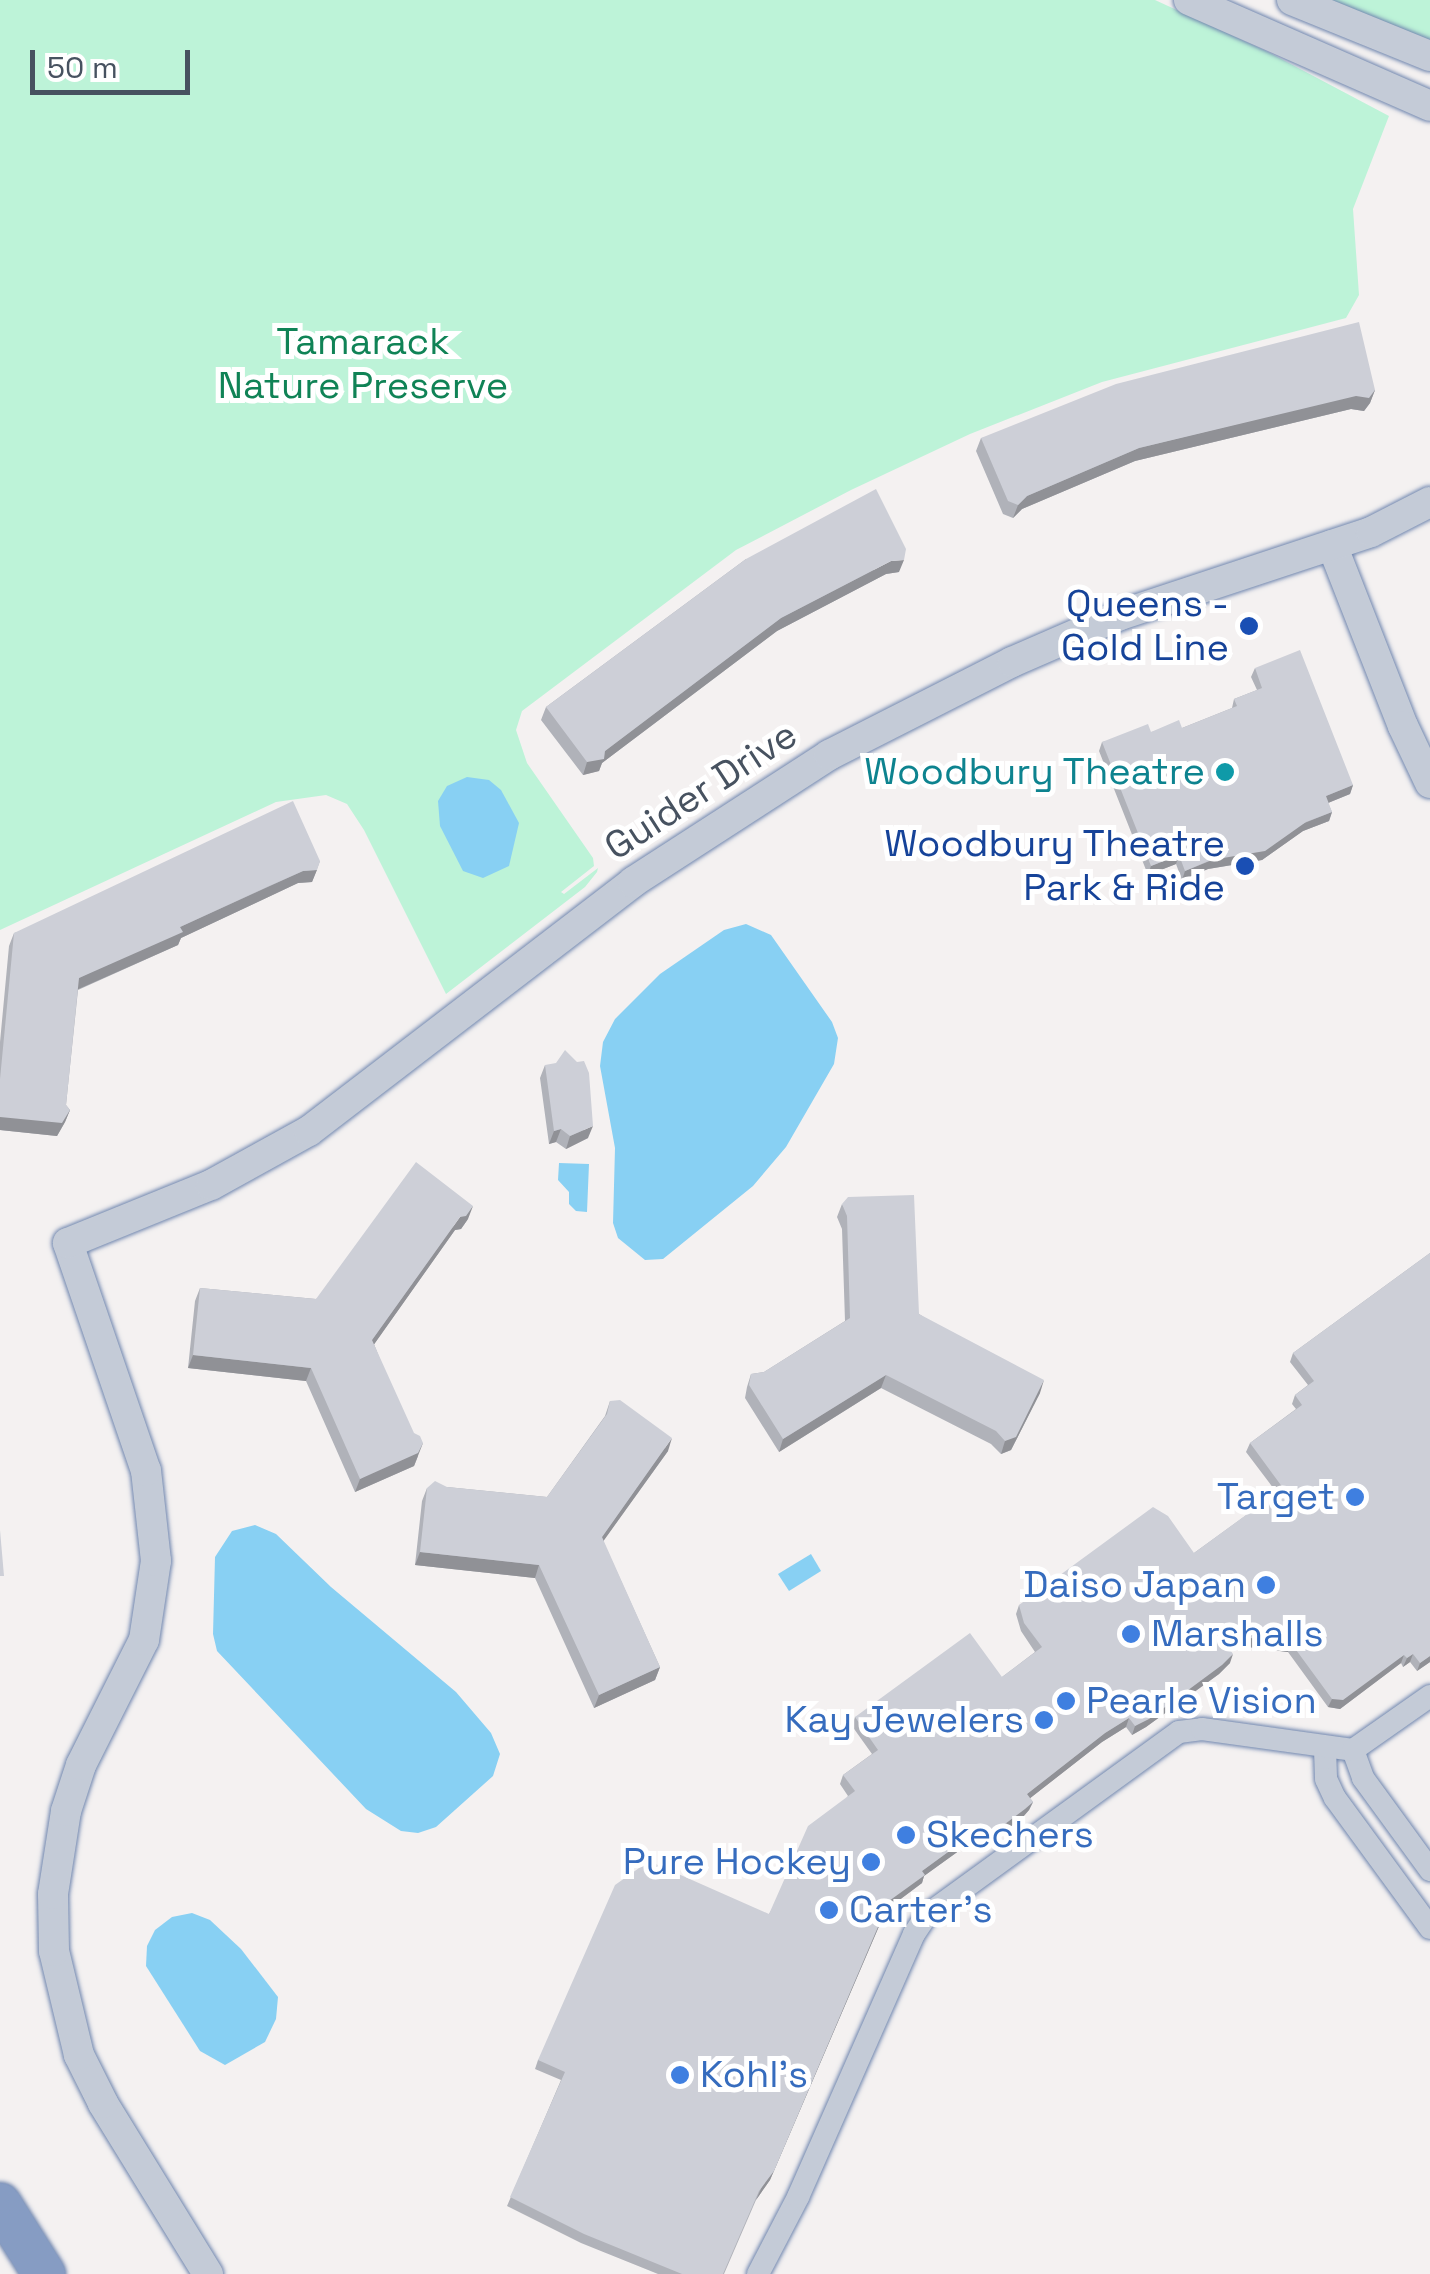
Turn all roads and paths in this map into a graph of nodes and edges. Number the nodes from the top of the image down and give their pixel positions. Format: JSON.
{"nodes":[{"id":1,"x":1189,"y":0,"type":"edge"},
{"id":2,"x":1292,"y":0,"type":"edge"},
{"id":3,"x":1430,"y":56,"type":"edge"},
{"id":4,"x":1430,"y":106,"type":"edge"},
{"id":5,"x":1430,"y":502,"type":"edge"},
{"id":6,"x":1332,"y":546,"type":"junction"},
{"id":7,"x":1430,"y":783,"type":"edge"},
{"id":8,"x":1430,"y":1696,"type":"edge"},
{"id":9,"x":1325,"y":1748,"type":"junction"},
{"id":10,"x":1353,"y":1750,"type":"junction"},
{"id":11,"x":1430,"y":1870,"type":"edge"},
{"id":12,"x":1430,"y":1928,"type":"edge"},
{"id":13,"x":0,"y":2204,"type":"edge"},
{"id":14,"x":44,"y":2274,"type":"edge"},
{"id":15,"x":208,"y":2274,"type":"edge"},
{"id":16,"x":758,"y":2274,"type":"edge"}],
"edges":[{"from":1,"to":4,"type":"street"},
{"from":2,"to":3,"type":"street"},
{"from":5,"to":6,"type":"street","name":"Guider Drive"},
{"from":6,"to":7,"type":"street"},
{"from":6,"to":15,"type":"street","name":"Guider Drive"},
{"from":8,"to":10,"type":"street"},
{"from":9,"to":10,"type":"street"},
{"from":9,"to":12,"type":"street"},
{"from":9,"to":16,"type":"street"},
{"from":10,"to":11,"type":"street"},
{"from":13,"to":14,"type":"highway"}]}
